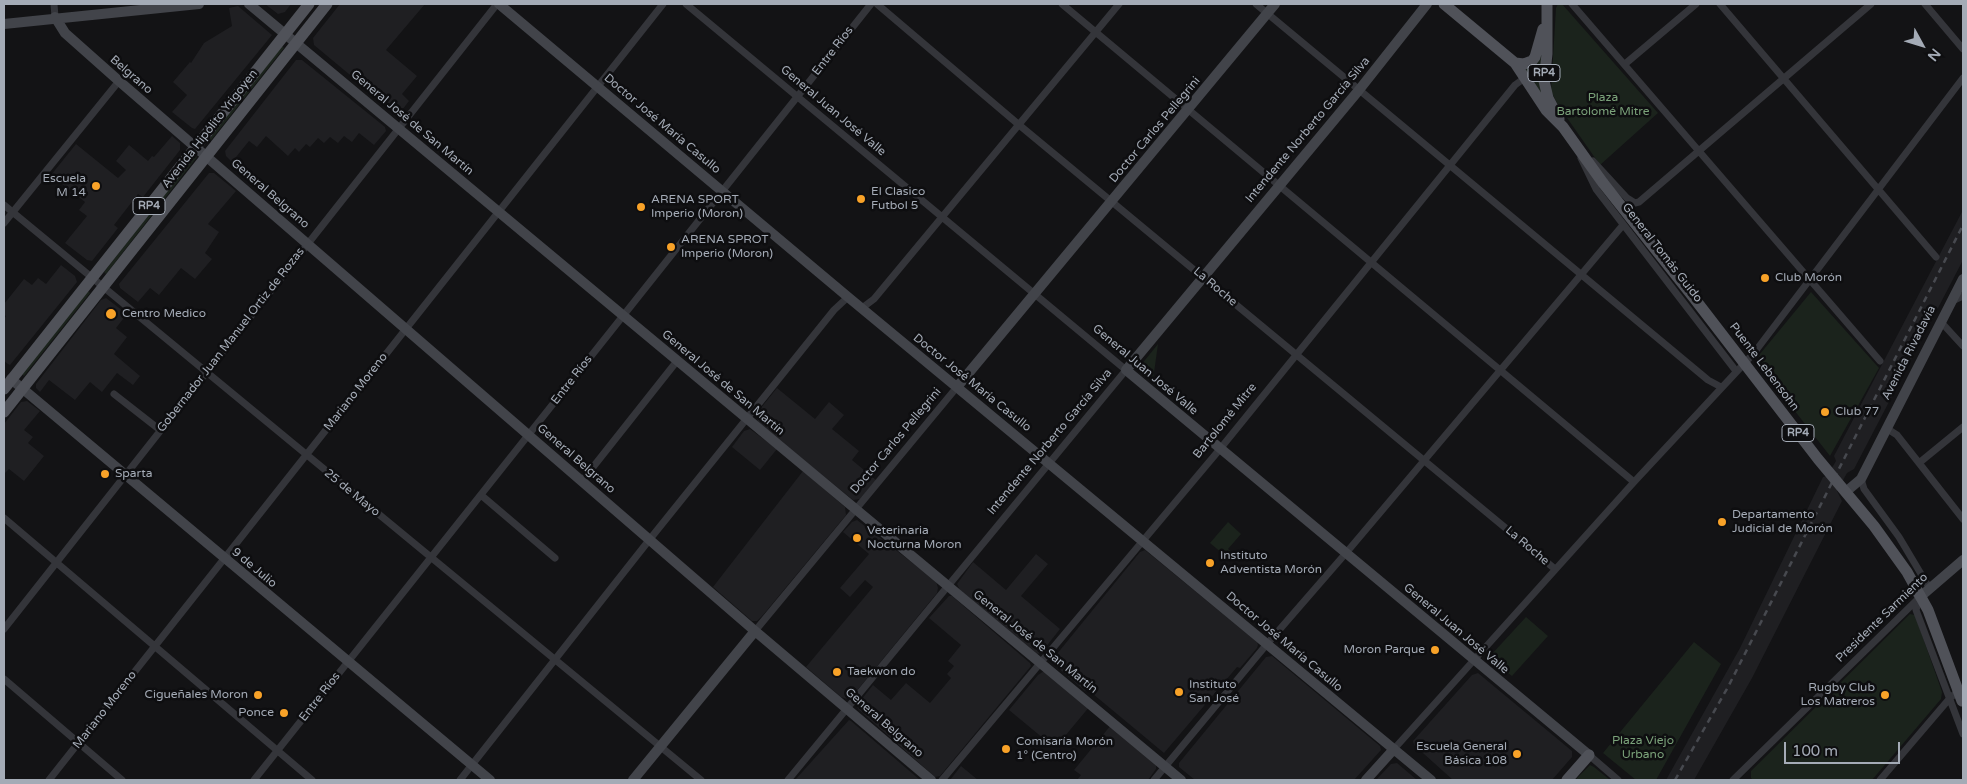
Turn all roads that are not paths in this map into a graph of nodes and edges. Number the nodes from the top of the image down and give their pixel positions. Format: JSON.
{"nodes":[{"id":1,"x":54,"y":4,"type":"edge"},
{"id":2,"x":199,"y":4,"type":"edge"},
{"id":3,"x":249,"y":4,"type":"edge"},
{"id":4,"x":309,"y":4,"type":"edge"},
{"id":5,"x":327,"y":4,"type":"edge"},
{"id":6,"x":498,"y":4,"type":"edge"},
{"id":7,"x":663,"y":4,"type":"edge"},
{"id":8,"x":686,"y":4,"type":"edge"},
{"id":9,"x":871,"y":4,"type":"edge"},
{"id":10,"x":877,"y":4,"type":"edge"},
{"id":11,"x":1062,"y":4,"type":"edge"},
{"id":12,"x":1119,"y":4,"type":"edge"},
{"id":13,"x":1256,"y":4,"type":"edge"},
{"id":14,"x":1275,"y":4,"type":"edge"},
{"id":15,"x":1427,"y":4,"type":"edge"},
{"id":16,"x":1444,"y":4,"type":"edge"},
{"id":17,"x":1572,"y":4,"type":"edge"},
{"id":18,"x":1696,"y":4,"type":"edge"},
{"id":19,"x":1720,"y":4,"type":"edge"},
{"id":20,"x":1871,"y":4,"type":"edge"},
{"id":21,"x":1925,"y":4,"type":"edge"},
{"id":22,"x":1547,"y":9,"type":"edge"},
{"id":23,"x":1267,"y":13,"type":"junction"},
{"id":24,"x":55,"y":18,"type":"junction"},
{"id":25,"x":4,"y":24,"type":"edge"},
{"id":26,"x":1096,"y":32,"type":"junction"},
{"id":27,"x":286,"y":33,"type":"junction"},
{"id":28,"x":297,"y":42,"type":"junction"},
{"id":29,"x":1963,"y":49,"type":"edge"},
{"id":30,"x":1516,"y":63,"type":"junction"},
{"id":31,"x":1625,"y":64,"type":"junction"},
{"id":32,"x":1526,"y":77,"type":"junction"},
{"id":33,"x":1963,"y":78,"type":"edge"},
{"id":34,"x":1783,"y":79,"type":"junction"},
{"id":35,"x":119,"y":81,"type":"junction"},
{"id":36,"x":598,"y":86,"type":"junction"},
{"id":37,"x":1359,"y":90,"type":"junction"},
{"id":38,"x":797,"y":97,"type":"junction"},
{"id":39,"x":1188,"y":109,"type":"junction"},
{"id":40,"x":1018,"y":124,"type":"junction"},
{"id":41,"x":1563,"y":127,"type":"junction"},
{"id":42,"x":398,"y":128,"type":"junction"},
{"id":43,"x":196,"y":146,"type":"junction"},
{"id":44,"x":1576,"y":146,"type":"junction"},
{"id":45,"x":1699,"y":152,"type":"junction"},
{"id":46,"x":206,"y":155,"type":"junction"},
{"id":47,"x":1450,"y":166,"type":"junction"},
{"id":48,"x":1603,"y":183,"type":"joint"},
{"id":49,"x":1279,"y":185,"type":"junction"},
{"id":50,"x":1880,"y":190,"type":"junction"},
{"id":51,"x":722,"y":191,"type":"junction"},
{"id":52,"x":1112,"y":200,"type":"junction"},
{"id":53,"x":4,"y":205,"type":"edge"},
{"id":54,"x":13,"y":212,"type":"junction"},
{"id":55,"x":498,"y":212,"type":"junction"},
{"id":56,"x":941,"y":217,"type":"junction"},
{"id":57,"x":4,"y":223,"type":"edge"},
{"id":58,"x":1623,"y":225,"type":"junction"},
{"id":59,"x":307,"y":244,"type":"junction"},
{"id":60,"x":1936,"y":257,"type":"dead end"},
{"id":61,"x":1372,"y":262,"type":"junction"},
{"id":62,"x":1581,"y":274,"type":"junction"},
{"id":63,"x":1203,"y":277,"type":"junction"},
{"id":64,"x":91,"y":278,"type":"junction"},
{"id":65,"x":1963,"y":279,"type":"edge"},
{"id":66,"x":1810,"y":280,"type":"junction"},
{"id":67,"x":102,"y":287,"type":"junction"},
{"id":68,"x":1034,"y":295,"type":"junction"},
{"id":69,"x":1963,"y":296,"type":"edge"},
{"id":70,"x":848,"y":297,"type":"junction"},
{"id":71,"x":1952,"y":301,"type":"junction"},
{"id":72,"x":862,"y":308,"type":"junction"},
{"id":73,"x":623,"y":316,"type":"junction"},
{"id":74,"x":1941,"y":322,"type":"junction"},
{"id":75,"x":406,"y":328,"type":"junction"},
{"id":76,"x":1963,"y":346,"type":"edge"},
{"id":77,"x":1296,"y":354,"type":"junction"},
{"id":78,"x":677,"y":361,"type":"junction"},
{"id":79,"x":1880,"y":361,"type":"dead end"},
{"id":80,"x":1740,"y":368,"type":"junction"},
{"id":81,"x":1126,"y":370,"type":"junction"},
{"id":82,"x":1500,"y":370,"type":"junction"},
{"id":83,"x":207,"y":371,"type":"junction"},
{"id":84,"x":8,"y":376,"type":"edge"},
{"id":85,"x":957,"y":387,"type":"junction"},
{"id":86,"x":1721,"y":387,"type":"junction"},
{"id":87,"x":22,"y":388,"type":"junction"},
{"id":88,"x":4,"y":389,"type":"edge"},
{"id":89,"x":114,"y":394,"type":"dead end"},
{"id":90,"x":4,"y":412,"type":"edge"},
{"id":91,"x":746,"y":419,"type":"junction"},
{"id":92,"x":1963,"y":427,"type":"edge"},
{"id":93,"x":1886,"y":428,"type":"junction"},
{"id":94,"x":160,"y":430,"type":"junction"},
{"id":95,"x":529,"y":435,"type":"junction"},
{"id":96,"x":1220,"y":449,"type":"junction"},
{"id":97,"x":306,"y":456,"type":"junction"},
{"id":98,"x":1423,"y":460,"type":"junction"},
{"id":99,"x":1048,"y":462,"type":"junction"},
{"id":100,"x":1919,"y":462,"type":"junction"},
{"id":101,"x":125,"y":476,"type":"junction"},
{"id":102,"x":1861,"y":478,"type":"junction"},
{"id":103,"x":582,"y":481,"type":"junction"},
{"id":104,"x":1634,"y":482,"type":"junction"},
{"id":105,"x":1848,"y":490,"type":"junction"},
{"id":106,"x":481,"y":495,"type":"junction"},
{"id":107,"x":855,"y":509,"type":"junction"},
{"id":108,"x":4,"y":518,"type":"edge"},
{"id":109,"x":1963,"y":519,"type":"edge"},
{"id":110,"x":650,"y":539,"type":"junction"},
{"id":111,"x":1143,"y":540,"type":"junction"},
{"id":112,"x":1346,"y":553,"type":"junction"},
{"id":113,"x":430,"y":558,"type":"junction"},
{"id":114,"x":555,"y":558,"type":"dead end"},
{"id":115,"x":224,"y":559,"type":"junction"},
{"id":116,"x":1963,"y":560,"type":"edge"},
{"id":117,"x":56,"y":563,"type":"junction"},
{"id":118,"x":1555,"y":569,"type":"junction"},
{"id":119,"x":947,"y":586,"type":"junction"},
{"id":120,"x":1930,"y":589,"type":"junction"},
{"id":121,"x":1920,"y":597,"type":"junction"},
{"id":122,"x":4,"y":629,"type":"edge"},
{"id":123,"x":756,"y":631,"type":"junction"},
{"id":124,"x":1267,"y":644,"type":"junction"},
{"id":125,"x":155,"y":646,"type":"junction"},
{"id":126,"x":556,"y":660,"type":"junction"},
{"id":127,"x":1475,"y":660,"type":"junction"},
{"id":128,"x":348,"y":662,"type":"junction"},
{"id":129,"x":1042,"y":663,"type":"junction"},
{"id":130,"x":4,"y":679,"type":"edge"},
{"id":131,"x":1962,"y":696,"type":"edge"},
{"id":132,"x":1950,"y":698,"type":"junction"},
{"id":133,"x":848,"y":708,"type":"junction"},
{"id":134,"x":1963,"y":734,"type":"edge"},
{"id":135,"x":78,"y":743,"type":"junction"},
{"id":136,"x":660,"y":747,"type":"junction"},
{"id":137,"x":1394,"y":749,"type":"junction"},
{"id":138,"x":278,"y":751,"type":"junction"},
{"id":139,"x":1589,"y":755,"type":"junction"},
{"id":140,"x":472,"y":766,"type":"junction"},
{"id":141,"x":1165,"y":767,"type":"junction"},
{"id":142,"x":1611,"y":774,"type":"junction"},
{"id":143,"x":1737,"y":779,"type":"edge"},
{"id":144,"x":49,"y":780,"type":"edge"},
{"id":145,"x":122,"y":780,"type":"edge"},
{"id":146,"x":254,"y":780,"type":"edge"},
{"id":147,"x":312,"y":780,"type":"edge"},
{"id":148,"x":460,"y":780,"type":"edge"},
{"id":149,"x":490,"y":780,"type":"edge"},
{"id":150,"x":633,"y":780,"type":"edge"},
{"id":151,"x":701,"y":780,"type":"edge"},
{"id":152,"x":788,"y":780,"type":"edge"},
{"id":153,"x":931,"y":780,"type":"edge"},
{"id":154,"x":942,"y":780,"type":"edge"},
{"id":155,"x":1154,"y":780,"type":"edge"},
{"id":156,"x":1181,"y":780,"type":"edge"},
{"id":157,"x":1366,"y":780,"type":"edge"},
{"id":158,"x":1431,"y":780,"type":"edge"},
{"id":159,"x":1567,"y":780,"type":"edge"},
{"id":160,"x":1618,"y":780,"type":"edge"},
{"id":161,"x":1623,"y":780,"type":"edge"},
{"id":162,"x":1880,"y":780,"type":"edge"}],
"edges":[{"from":1,"to":24,"type":"street"},
{"from":2,"to":24,"type":"street"},
{"from":3,"to":27,"type":"street","name":"General José de San Martín"},
{"from":4,"to":27,"type":"main road","name":"Avenida Hipólito Yrigoyen","number":"RP4"},
{"from":5,"to":28,"type":"main road","name":"Avenida Hipólito Yrigoyen","number":"RP4"},
{"from":6,"to":36,"type":"street","name":"Doctor José María Casullo"},
{"from":6,"to":42,"type":"street","name":"Gobernador Juan Manuel Ortiz de Rozas"},
{"from":7,"to":36,"type":"street","name":"Mariano Moreno"},
{"from":8,"to":38,"type":"street","name":"General Juan José Valle"},
{"from":9,"to":38,"type":"street","name":"Entre Ríos"},
{"from":10,"to":40,"type":"street","name":"La Roche"},
{"from":11,"to":26,"type":"street"},
{"from":12,"to":26,"type":"street"},
{"from":13,"to":23,"type":"street"},
{"from":14,"to":23,"type":"street","name":"Doctor Carlos Pellegrini"},
{"from":15,"to":37,"type":"street","name":"Intendente Norberto García Silva"},
{"from":16,"to":30,"type":"main road","name":"General Tomás Guido","number":"RP4"},
{"from":17,"to":31,"type":"street"},
{"from":18,"to":31,"type":"street"},
{"from":19,"to":34,"type":"street"},
{"from":20,"to":34,"type":"street"},
{"from":21,"to":29,"type":"street"},
{"from":22,"to":30,"type":"main road"},
{"from":22,"to":41,"type":"main road","number":"RP4"},
{"from":23,"to":37,"type":"street"},
{"from":23,"to":39,"type":"street","name":"Doctor Carlos Pellegrini"},
{"from":24,"to":25,"type":"street"},
{"from":24,"to":35,"type":"street","name":"Belgrano"},
{"from":26,"to":39,"type":"street"},
{"from":26,"to":40,"type":"street"},
{"from":27,"to":28,"type":"street","name":"General José de San Martín"},
{"from":27,"to":43,"type":"main road","name":"Avenida Hipólito Yrigoyen","number":"RP4"},
{"from":28,"to":42,"type":"street","name":"General José de San Martín"},
{"from":28,"to":46,"type":"main road","name":"Avenida Hipólito Yrigoyen","number":"RP4"},
{"from":30,"to":32,"type":"main road","name":"General Tomás Guido","number":"RP4"},
{"from":31,"to":45,"type":"street"},
{"from":32,"to":41,"type":"main road","name":"General Tomás Guido","number":"RP4"},
{"from":32,"to":47,"type":"street","name":"Bartolomé Mitre"},
{"from":33,"to":50,"type":"street"},
{"from":34,"to":45,"type":"street"},
{"from":34,"to":50,"type":"street"},
{"from":35,"to":43,"type":"street","name":"Belgrano"},
{"from":35,"to":54,"type":"street"},
{"from":36,"to":51,"type":"street","name":"Doctor José María Casullo"},
{"from":36,"to":55,"type":"street","name":"Mariano Moreno"},
{"from":37,"to":47,"type":"street"},
{"from":37,"to":49,"type":"street","name":"Intendente Norberto García Silva"},
{"from":38,"to":51,"type":"street","name":"Entre Ríos"},
{"from":38,"to":56,"type":"street","name":"General Juan José Valle"},
{"from":39,"to":49,"type":"street"},
{"from":39,"to":52,"type":"street","name":"Doctor Carlos Pellegrini"},
{"from":40,"to":52,"type":"street","name":"La Roche"},
{"from":40,"to":56,"type":"street"},
{"from":41,"to":44,"type":"main road","name":"General Tomás Guido","number":"RP4"},
{"from":42,"to":55,"type":"street","name":"General José de San Martín"},
{"from":42,"to":59,"type":"street","name":"Gobernador Juan Manuel Ortiz de Rozas"},
{"from":43,"to":46,"type":"street","name":"Belgrano"},
{"from":43,"to":64,"type":"main road","name":"Avenida Hipólito Yrigoyen","number":"RP4"},
{"from":44,"to":45,"type":"street","name":"General Tomás Guido"},
{"from":44,"to":48,"type":"main road","name":"General Tomás Guido","number":"RP4"},
{"from":44,"to":58,"type":"street","name":"General Tomás Guido"},
{"from":45,"to":66,"type":"street"},
{"from":46,"to":59,"type":"street","name":"General Belgrano"},
{"from":46,"to":67,"type":"main road","name":"Avenida Hipólito Yrigoyen","number":"RP4"},
{"from":47,"to":61,"type":"street","name":"Bartolomé Mitre"},
{"from":47,"to":62,"type":"street"},
{"from":48,"to":131,"type":"main road","name":"Puente Lebensohn","number":"RP4","bridge":true},
{"from":49,"to":61,"type":"street"},
{"from":49,"to":63,"type":"street","name":"Intendente Norberto García Silva"},
{"from":50,"to":60,"type":"street"},
{"from":50,"to":66,"type":"street"},
{"from":51,"to":70,"type":"street","name":"Doctor José María Casullo"},
{"from":51,"to":73,"type":"street","name":"Entre Ríos"},
{"from":52,"to":63,"type":"street","name":"La Roche"},
{"from":52,"to":68,"type":"street","name":"Doctor Carlos Pellegrini"},
{"from":53,"to":54,"type":"street","name":"25 de Mayo"},
{"from":54,"to":57,"type":"street"},
{"from":54,"to":64,"type":"street","name":"25 de Mayo"},
{"from":55,"to":73,"type":"street","name":"General José de San Martín"},
{"from":55,"to":75,"type":"street","name":"Mariano Moreno"},
{"from":56,"to":68,"type":"street","name":"General Juan José Valle"},
{"from":56,"to":72,"type":"street"},
{"from":58,"to":62,"type":"street"},
{"from":58,"to":80,"type":"street","name":"General Tomás Guido"},
{"from":59,"to":75,"type":"street","name":"General Belgrano"},
{"from":59,"to":83,"type":"street","name":"Gobernador Juan Manuel Ortiz de Rozas"},
{"from":61,"to":77,"type":"street","name":"Bartolomé Mitre"},
{"from":61,"to":82,"type":"street"},
{"from":62,"to":82,"type":"street"},
{"from":62,"to":86,"type":"street"},
{"from":63,"to":77,"type":"street","name":"La Roche"},
{"from":63,"to":81,"type":"street","name":"Intendente Norberto García Silva"},
{"from":64,"to":67,"type":"street","name":"25 de Mayo"},
{"from":64,"to":84,"type":"main road","name":"Avenida Hipólito Yrigoyen","number":"RP4"},
{"from":65,"to":71,"type":"street","name":"Avenida Rivadavia"},
{"from":66,"to":79,"type":"street"},
{"from":66,"to":80,"type":"street"},
{"from":67,"to":83,"type":"street","name":"25 de Mayo"},
{"from":67,"to":87,"type":"main road","name":"Avenida Hipólito Yrigoyen","number":"RP4"},
{"from":68,"to":81,"type":"street","name":"General Juan José Valle"},
{"from":68,"to":85,"type":"street","name":"Doctor Carlos Pellegrini"},
{"from":69,"to":71,"type":"street"},
{"from":70,"to":72,"type":"street","name":"Doctor José María Casullo"},
{"from":70,"to":91,"type":"street"},
{"from":71,"to":74,"type":"street","name":"Avenida Rivadavia"},
{"from":72,"to":85,"type":"street","name":"Doctor José María Casullo"},
{"from":73,"to":78,"type":"street","name":"General José de San Martín"},
{"from":73,"to":95,"type":"street","name":"Entre Ríos"},
{"from":74,"to":76,"type":"street"},
{"from":74,"to":93,"type":"street","name":"Avenida Rivadavia"},
{"from":75,"to":95,"type":"street","name":"General Belgrano"},
{"from":75,"to":97,"type":"street","name":"Mariano Moreno"},
{"from":77,"to":96,"type":"street","name":"Bartolomé Mitre"},
{"from":77,"to":98,"type":"street","name":"La Roche"},
{"from":78,"to":91,"type":"street","name":"General José de San Martín"},
{"from":78,"to":103,"type":"street"},
{"from":80,"to":86,"type":"street"},
{"from":80,"to":105,"type":"street"},
{"from":81,"to":96,"type":"street","name":"General Juan José Valle"},
{"from":81,"to":99,"type":"street","name":"Intendente Norberto García Silva"},
{"from":82,"to":98,"type":"street"},
{"from":82,"to":104,"type":"street"},
{"from":83,"to":94,"type":"street","name":"Gobernador Juan Manuel Ortiz de Rozas"},
{"from":83,"to":97,"type":"street","name":"25 de Mayo"},
{"from":84,"to":87,"type":"street","name":"9 de Julio"},
{"from":84,"to":88,"type":"main road","name":"Avenida Hipólito Yrigoyen","number":"RP4"},
{"from":85,"to":99,"type":"street","name":"Doctor José María Casullo"},
{"from":85,"to":107,"type":"street","name":"Doctor Carlos Pellegrini"},
{"from":86,"to":104,"type":"street"},
{"from":87,"to":90,"type":"main road","name":"Avenida Hipólito Yrigoyen","number":"RP4"},
{"from":87,"to":101,"type":"street","name":"9 de Julio"},
{"from":89,"to":94,"type":"street"},
{"from":91,"to":107,"type":"street","name":"General José de San Martín"},
{"from":91,"to":110,"type":"street"},
{"from":92,"to":100,"type":"street"},
{"from":93,"to":100,"type":"street"},
{"from":93,"to":102,"type":"street","name":"Avenida Rivadavia"},
{"from":94,"to":101,"type":"street","name":"Gobernador Juan Manuel Ortiz de Rozas"},
{"from":95,"to":103,"type":"street","name":"General Belgrano"},
{"from":95,"to":106,"type":"street","name":"Entre Ríos"},
{"from":96,"to":111,"type":"street","name":"Bartolomé Mitre"},
{"from":96,"to":112,"type":"street","name":"General Juan José Valle"},
{"from":97,"to":113,"type":"street","name":"25 de Mayo"},
{"from":97,"to":115,"type":"street","name":"Mariano Moreno"},
{"from":98,"to":112,"type":"street"},
{"from":98,"to":118,"type":"street","name":"La Roche"},
{"from":99,"to":111,"type":"street","name":"Doctor José María Casullo"},
{"from":99,"to":119,"type":"street","name":"Intendente Norberto García Silva"},
{"from":100,"to":109,"type":"street"},
{"from":101,"to":115,"type":"street","name":"9 de Julio"},
{"from":101,"to":117,"type":"street","name":"Gobernador Juan Manuel Ortiz de Rozas"},
{"from":102,"to":105,"type":"street","name":"Avenida Rivadavia"},
{"from":102,"to":120,"type":"street"},
{"from":103,"to":110,"type":"street","name":"General Belgrano"},
{"from":104,"to":118,"type":"street"},
{"from":105,"to":121,"type":"street"},
{"from":106,"to":113,"type":"street","name":"Entre Ríos"},
{"from":106,"to":114,"type":"street"},
{"from":107,"to":119,"type":"street","name":"General José de San Martín"},
{"from":107,"to":123,"type":"street","name":"Doctor Carlos Pellegrini"},
{"from":108,"to":117,"type":"street"},
{"from":110,"to":123,"type":"street","name":"General Belgrano"},
{"from":110,"to":126,"type":"street"},
{"from":111,"to":124,"type":"street","name":"Doctor José María Casullo"},
{"from":111,"to":129,"type":"street","name":"Bartolomé Mitre"},
{"from":112,"to":124,"type":"street"},
{"from":112,"to":127,"type":"street","name":"General Juan José Valle"},
{"from":113,"to":126,"type":"street","name":"25 de Mayo"},
{"from":113,"to":128,"type":"street","name":"Entre Ríos"},
{"from":115,"to":125,"type":"street","name":"Mariano Moreno"},
{"from":115,"to":128,"type":"street","name":"9 de Julio"},
{"from":116,"to":120,"type":"street","name":"Presidente Sarmiento"},
{"from":117,"to":122,"type":"street","name":"Gobernador Juan Manuel Ortiz de Rozas"},
{"from":117,"to":125,"type":"street"},
{"from":118,"to":127,"type":"street"},
{"from":119,"to":129,"type":"street","name":"General José de San Martín"},
{"from":119,"to":133,"type":"street","name":"Intendente Norberto García Silva"},
{"from":120,"to":121,"type":"street","name":"Presidente Sarmiento"},
{"from":121,"to":131,"type":"street"},
{"from":121,"to":132,"type":"street"},
{"from":121,"to":143,"type":"street","name":"Presidente Sarmiento"},
{"from":123,"to":133,"type":"street","name":"General Belgrano"},
{"from":123,"to":136,"type":"street","name":"Doctor Carlos Pellegrini"},
{"from":124,"to":137,"type":"street","name":"Doctor José María Casullo"},
{"from":124,"to":141,"type":"street"},
{"from":125,"to":135,"type":"street","name":"Mariano Moreno"},
{"from":125,"to":138,"type":"street"},
{"from":126,"to":136,"type":"street","name":"25 de Mayo"},
{"from":126,"to":140,"type":"street"},
{"from":127,"to":137,"type":"street"},
{"from":127,"to":139,"type":"street","name":"General Juan José Valle"},
{"from":128,"to":138,"type":"street","name":"Entre Ríos"},
{"from":128,"to":140,"type":"street","name":"9 de Julio"},
{"from":129,"to":141,"type":"street","name":"General José de San Martín"},
{"from":129,"to":154,"type":"street","name":"Bartolomé Mitre"},
{"from":130,"to":135,"type":"street"},
{"from":131,"to":132,"type":"street"},
{"from":132,"to":134,"type":"street"},
{"from":132,"to":162,"type":"street"},
{"from":133,"to":152,"type":"street","name":"Intendente Norberto García Silva"},
{"from":133,"to":153,"type":"street","name":"General Belgrano"},
{"from":135,"to":144,"type":"street","name":"Mariano Moreno"},
{"from":135,"to":145,"type":"street"},
{"from":136,"to":150,"type":"street","name":"Doctor Carlos Pellegrini"},
{"from":136,"to":151,"type":"street","name":"25 de Mayo"},
{"from":137,"to":157,"type":"street"},
{"from":137,"to":158,"type":"street","name":"Doctor José María Casullo"},
{"from":138,"to":146,"type":"street","name":"Entre Ríos"},
{"from":138,"to":147,"type":"street"},
{"from":139,"to":142,"type":"street","name":"General Juan José Valle"},
{"from":139,"to":159,"type":"main road"},
{"from":140,"to":148,"type":"street"},
{"from":140,"to":149,"type":"street","name":"9 de Julio"},
{"from":141,"to":155,"type":"street"},
{"from":141,"to":156,"type":"street","name":"General José de San Martín"},
{"from":142,"to":160,"type":"street","name":"General Juan José Valle"},
{"from":142,"to":161,"type":"street","name":"General Juan José Valle"}]}
